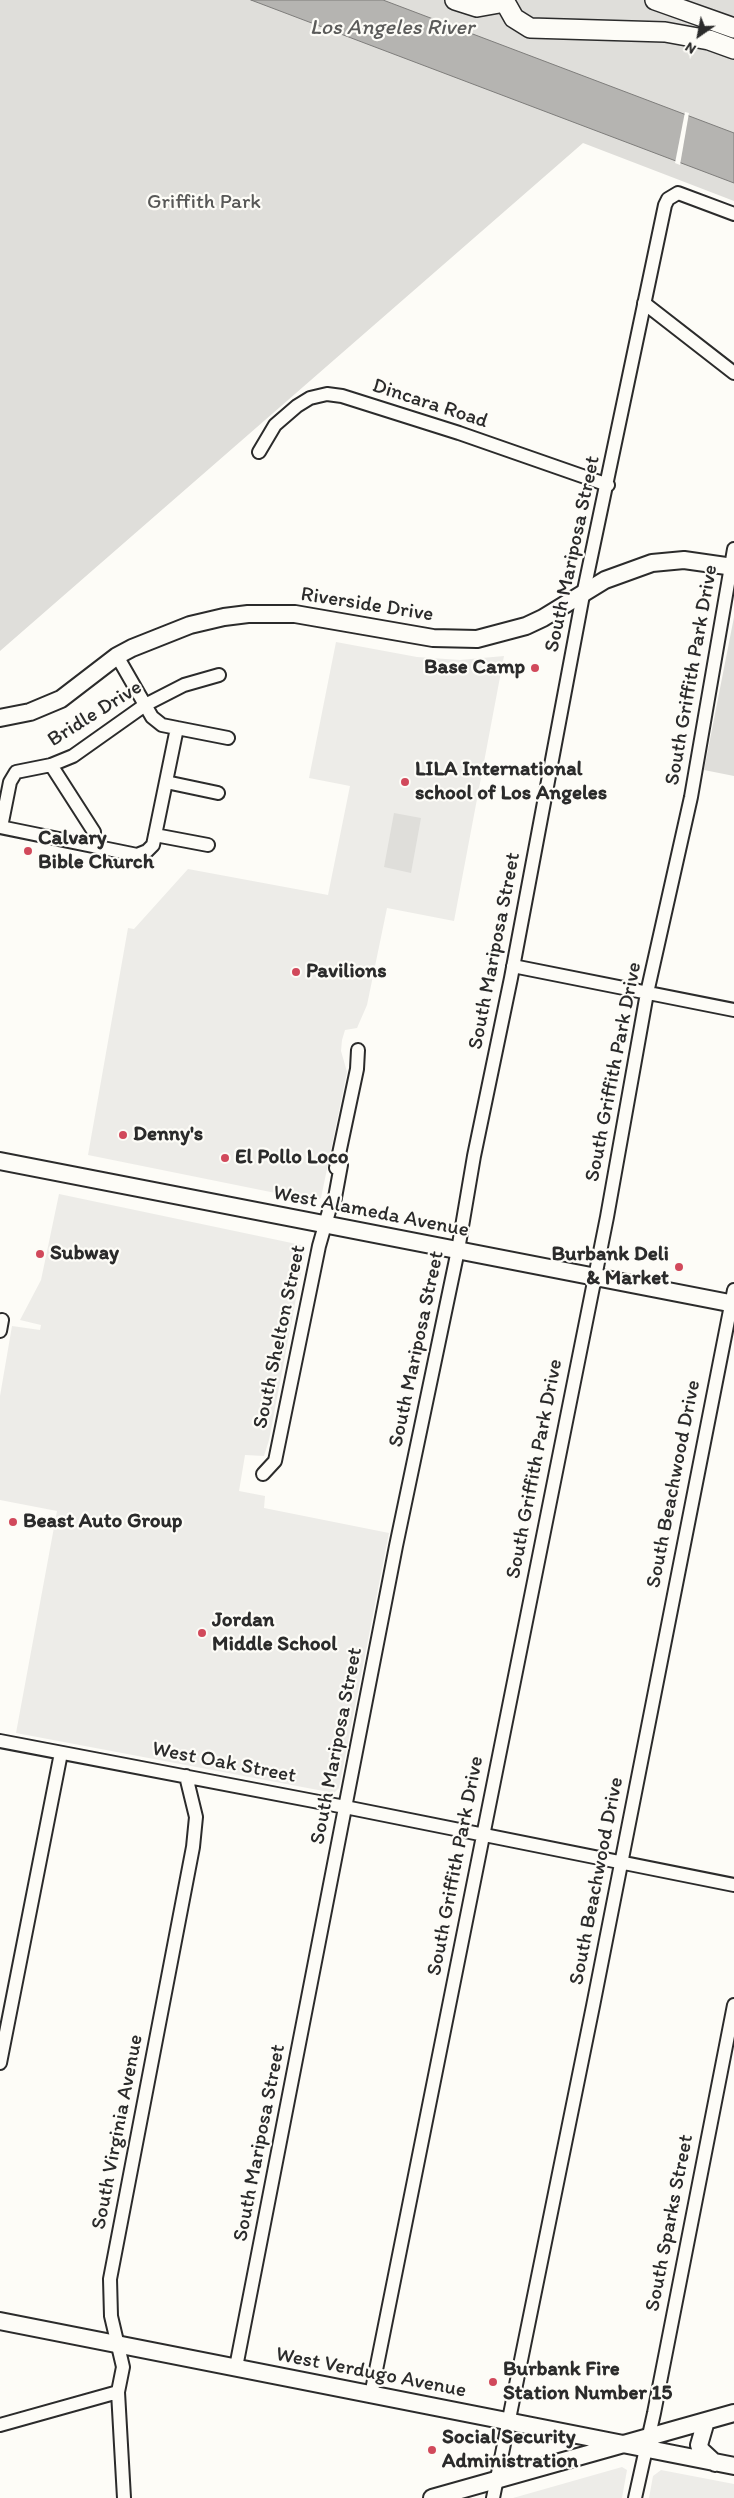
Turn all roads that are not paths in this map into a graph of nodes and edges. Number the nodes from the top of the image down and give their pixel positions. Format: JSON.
{"nodes":[{"id":1,"x":455,"y":0,"type":"edge"},
{"id":2,"x":654,"y":0,"type":"edge"},
{"id":3,"x":684,"y":0,"type":"edge"},
{"id":4,"x":506,"y":1,"type":"edge"},
{"id":5,"x":734,"y":17,"type":"edge"},
{"id":6,"x":734,"y":28,"type":"edge"},
{"id":7,"x":734,"y":49,"type":"edge"},
{"id":8,"x":734,"y":214,"type":"edge"},
{"id":9,"x":644,"y":303,"type":"junction"},
{"id":10,"x":734,"y":373,"type":"edge"},
{"id":11,"x":259,"y":452,"type":"dead end"},
{"id":12,"x":608,"y":485,"type":"junction"},
{"id":13,"x":734,"y":549,"type":"edge"},
{"id":14,"x":732,"y":566,"type":"edge"},
{"id":15,"x":583,"y":595,"type":"junction"},
{"id":16,"x":117,"y":656,"type":"junction"},
{"id":17,"x":219,"y":675,"type":"dead end"},
{"id":18,"x":145,"y":705,"type":"junction"},
{"id":19,"x":0,"y":718,"type":"edge"},
{"id":20,"x":177,"y":728,"type":"junction"},
{"id":21,"x":228,"y":738,"type":"dead end"},
{"id":22,"x":51,"y":765,"type":"junction"},
{"id":23,"x":166,"y":782,"type":"junction"},
{"id":24,"x":218,"y":793,"type":"dead end"},
{"id":25,"x":0,"y":827,"type":"edge"},
{"id":26,"x":155,"y":835,"type":"junction"},
{"id":27,"x":208,"y":845,"type":"dead end"},
{"id":28,"x":92,"y":846,"type":"junction"},
{"id":29,"x":513,"y":966,"type":"junction"},
{"id":30,"x":648,"y":994,"type":"junction"},
{"id":31,"x":734,"y":1010,"type":"edge"},
{"id":32,"x":358,"y":1050,"type":"dead end"},
{"id":33,"x":0,"y":1160,"type":"edge"},
{"id":34,"x":325,"y":1225,"type":"junction"},
{"id":35,"x":458,"y":1250,"type":"junction"},
{"id":36,"x":594,"y":1278,"type":"junction"},
{"id":37,"x":733,"y":1299,"type":"edge"},
{"id":38,"x":263,"y":1474,"type":"dead end"},
{"id":39,"x":0,"y":1741,"type":"edge"},
{"id":40,"x":61,"y":1753,"type":"junction"},
{"id":41,"x":186,"y":1776,"type":"junction"},
{"id":42,"x":345,"y":1807,"type":"junction"},
{"id":43,"x":482,"y":1834,"type":"junction"},
{"id":44,"x":620,"y":1862,"type":"junction"},
{"id":45,"x":734,"y":1885,"type":"edge"},
{"id":46,"x":734,"y":2005,"type":"edge"},
{"id":47,"x":0,"y":2063,"type":"edge"},
{"id":48,"x":0,"y":2321,"type":"edge"},
{"id":49,"x":117,"y":2344,"type":"junction"},
{"id":50,"x":236,"y":2367,"type":"junction"},
{"id":51,"x":118,"y":2392,"type":"junction"},
{"id":52,"x":371,"y":2395,"type":"junction"},
{"id":53,"x":734,"y":2413,"type":"edge"},
{"id":54,"x":706,"y":2421,"type":"junction"},
{"id":55,"x":508,"y":2422,"type":"junction"},
{"id":56,"x":0,"y":2425,"type":"edge"},
{"id":57,"x":648,"y":2443,"type":"junction"},
{"id":58,"x":623,"y":2444,"type":"junction"},
{"id":59,"x":715,"y":2463,"type":"junction"},
{"id":60,"x":734,"y":2466,"type":"edge"},
{"id":61,"x":496,"y":2480,"type":"junction"},
{"id":62,"x":124,"y":2498,"type":"edge"},
{"id":63,"x":432,"y":2498,"type":"edge"},
{"id":64,"x":493,"y":2498,"type":"edge"},
{"id":65,"x":635,"y":2498,"type":"edge"}],
"edges":[{"from":1,"to":4,"type":"highway"},
{"from":2,"to":6,"type":"highway"},
{"from":3,"to":5,"type":"highway"},
{"from":4,"to":7,"type":"highway"},
{"from":8,"to":9,"type":"street","name":"South Mariposa Street"},
{"from":9,"to":10,"type":"street"},
{"from":9,"to":12,"type":"street","name":"South Mariposa Street"},
{"from":11,"to":12,"type":"street","name":"Dincara Road"},
{"from":12,"to":15,"type":"street","name":"South Mariposa Street"},
{"from":13,"to":14,"type":"street","name":"South Griffith Park Drive"},
{"from":14,"to":15,"type":"main road","name":"Riverside Drive"},
{"from":14,"to":30,"type":"street","name":"South Griffith Park Drive"},
{"from":15,"to":16,"type":"main road","name":"Riverside Drive"},
{"from":15,"to":29,"type":"street","name":"South Mariposa Street"},
{"from":16,"to":18,"type":"street"},
{"from":16,"to":19,"type":"main road","name":"Riverside Drive"},
{"from":17,"to":18,"type":"street","name":"Bridle Drive"},
{"from":18,"to":20,"type":"street"},
{"from":18,"to":22,"type":"street","name":"Bridle Drive"},
{"from":20,"to":21,"type":"street"},
{"from":20,"to":23,"type":"street"},
{"from":22,"to":25,"type":"street","name":"Bridle Drive"},
{"from":22,"to":28,"type":"street"},
{"from":23,"to":24,"type":"street"},
{"from":23,"to":26,"type":"street"},
{"from":25,"to":28,"type":"street"},
{"from":26,"to":27,"type":"street"},
{"from":26,"to":28,"type":"street"},
{"from":29,"to":30,"type":"street"},
{"from":29,"to":35,"type":"street","name":"South Mariposa Street"},
{"from":30,"to":31,"type":"street"},
{"from":30,"to":36,"type":"street","name":"South Griffith Park Drive"},
{"from":32,"to":34,"type":"street","name":"South Shelton Street"},
{"from":33,"to":34,"type":"main road","name":"West Alameda Avenue"},
{"from":34,"to":35,"type":"main road","name":"West Alameda Avenue"},
{"from":34,"to":38,"type":"street","name":"South Shelton Street"},
{"from":35,"to":36,"type":"main road","name":"West Alameda Avenue"},
{"from":35,"to":42,"type":"street","name":"South Mariposa Street"},
{"from":36,"to":37,"type":"main road","name":"West Alameda Avenue"},
{"from":36,"to":43,"type":"street","name":"South Griffith Park Drive"},
{"from":37,"to":44,"type":"street","name":"South Beachwood Drive"},
{"from":39,"to":40,"type":"street","name":"West Oak Street"},
{"from":40,"to":41,"type":"street","name":"West Oak Street"},
{"from":40,"to":47,"type":"street"},
{"from":41,"to":42,"type":"street","name":"West Oak Street"},
{"from":41,"to":49,"type":"street","name":"South Virginia Avenue"},
{"from":42,"to":43,"type":"street","name":"West Oak Street"},
{"from":42,"to":50,"type":"street","name":"South Mariposa Street"},
{"from":43,"to":44,"type":"street","name":"West Oak Street"},
{"from":43,"to":52,"type":"street","name":"South Griffith Park Drive"},
{"from":44,"to":45,"type":"street","name":"West Oak Street"},
{"from":44,"to":55,"type":"street","name":"South Beachwood Drive"},
{"from":46,"to":57,"type":"street","name":"South Sparks Street"},
{"from":48,"to":49,"type":"main road","name":"West Verdugo Avenue"},
{"from":49,"to":50,"type":"main road","name":"West Verdugo Avenue"},
{"from":49,"to":51,"type":"street","name":"South Virginia Avenue"},
{"from":50,"to":52,"type":"main road","name":"West Verdugo Avenue"},
{"from":51,"to":56,"type":"street"},
{"from":51,"to":62,"type":"street","name":"South Virginia Avenue"},
{"from":52,"to":55,"type":"main road","name":"West Verdugo Avenue"},
{"from":53,"to":54,"type":"main road"},
{"from":54,"to":57,"type":"main road"},
{"from":54,"to":59,"type":"main road"},
{"from":55,"to":58,"type":"main road","name":"West Verdugo Avenue"},
{"from":55,"to":61,"type":"street","name":"South Beachwood Drive"},
{"from":57,"to":58,"type":"main road","name":"West Verdugo Avenue"},
{"from":57,"to":59,"type":"main road","name":"West Verdugo Avenue"},
{"from":57,"to":65,"type":"street","name":"South Sparks Street"},
{"from":58,"to":61,"type":"main road"},
{"from":59,"to":60,"type":"main road","name":"West Verdugo Avenue"},
{"from":61,"to":63,"type":"main road"},
{"from":61,"to":64,"type":"street","name":"South Beachwood Drive"}]}
